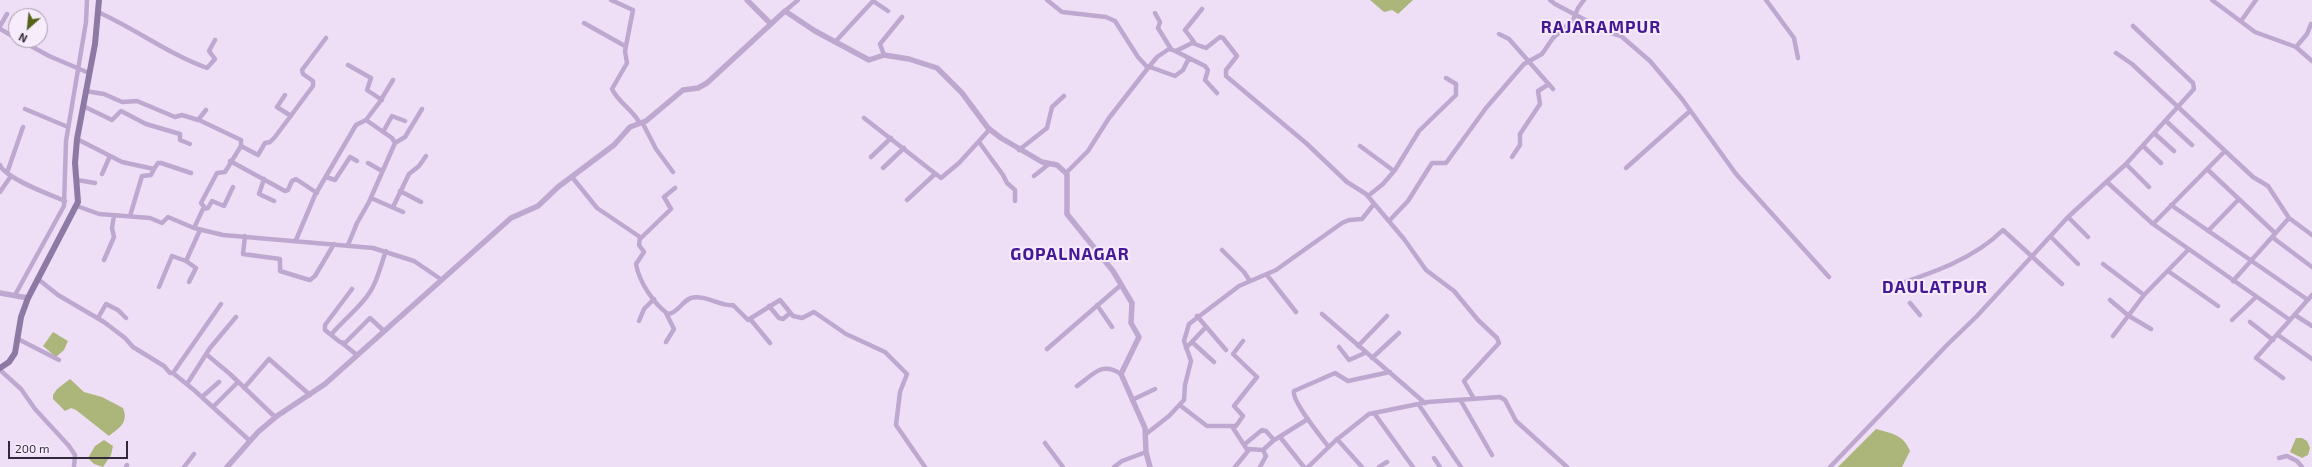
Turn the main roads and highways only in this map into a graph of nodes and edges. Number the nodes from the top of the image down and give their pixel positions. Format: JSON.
{"nodes":[{"id":1,"x":99,"y":0,"type":"edge"},
{"id":2,"x":0,"y":369,"type":"edge"}],
"edges":[{"from":1,"to":2,"type":"main road"}]}
